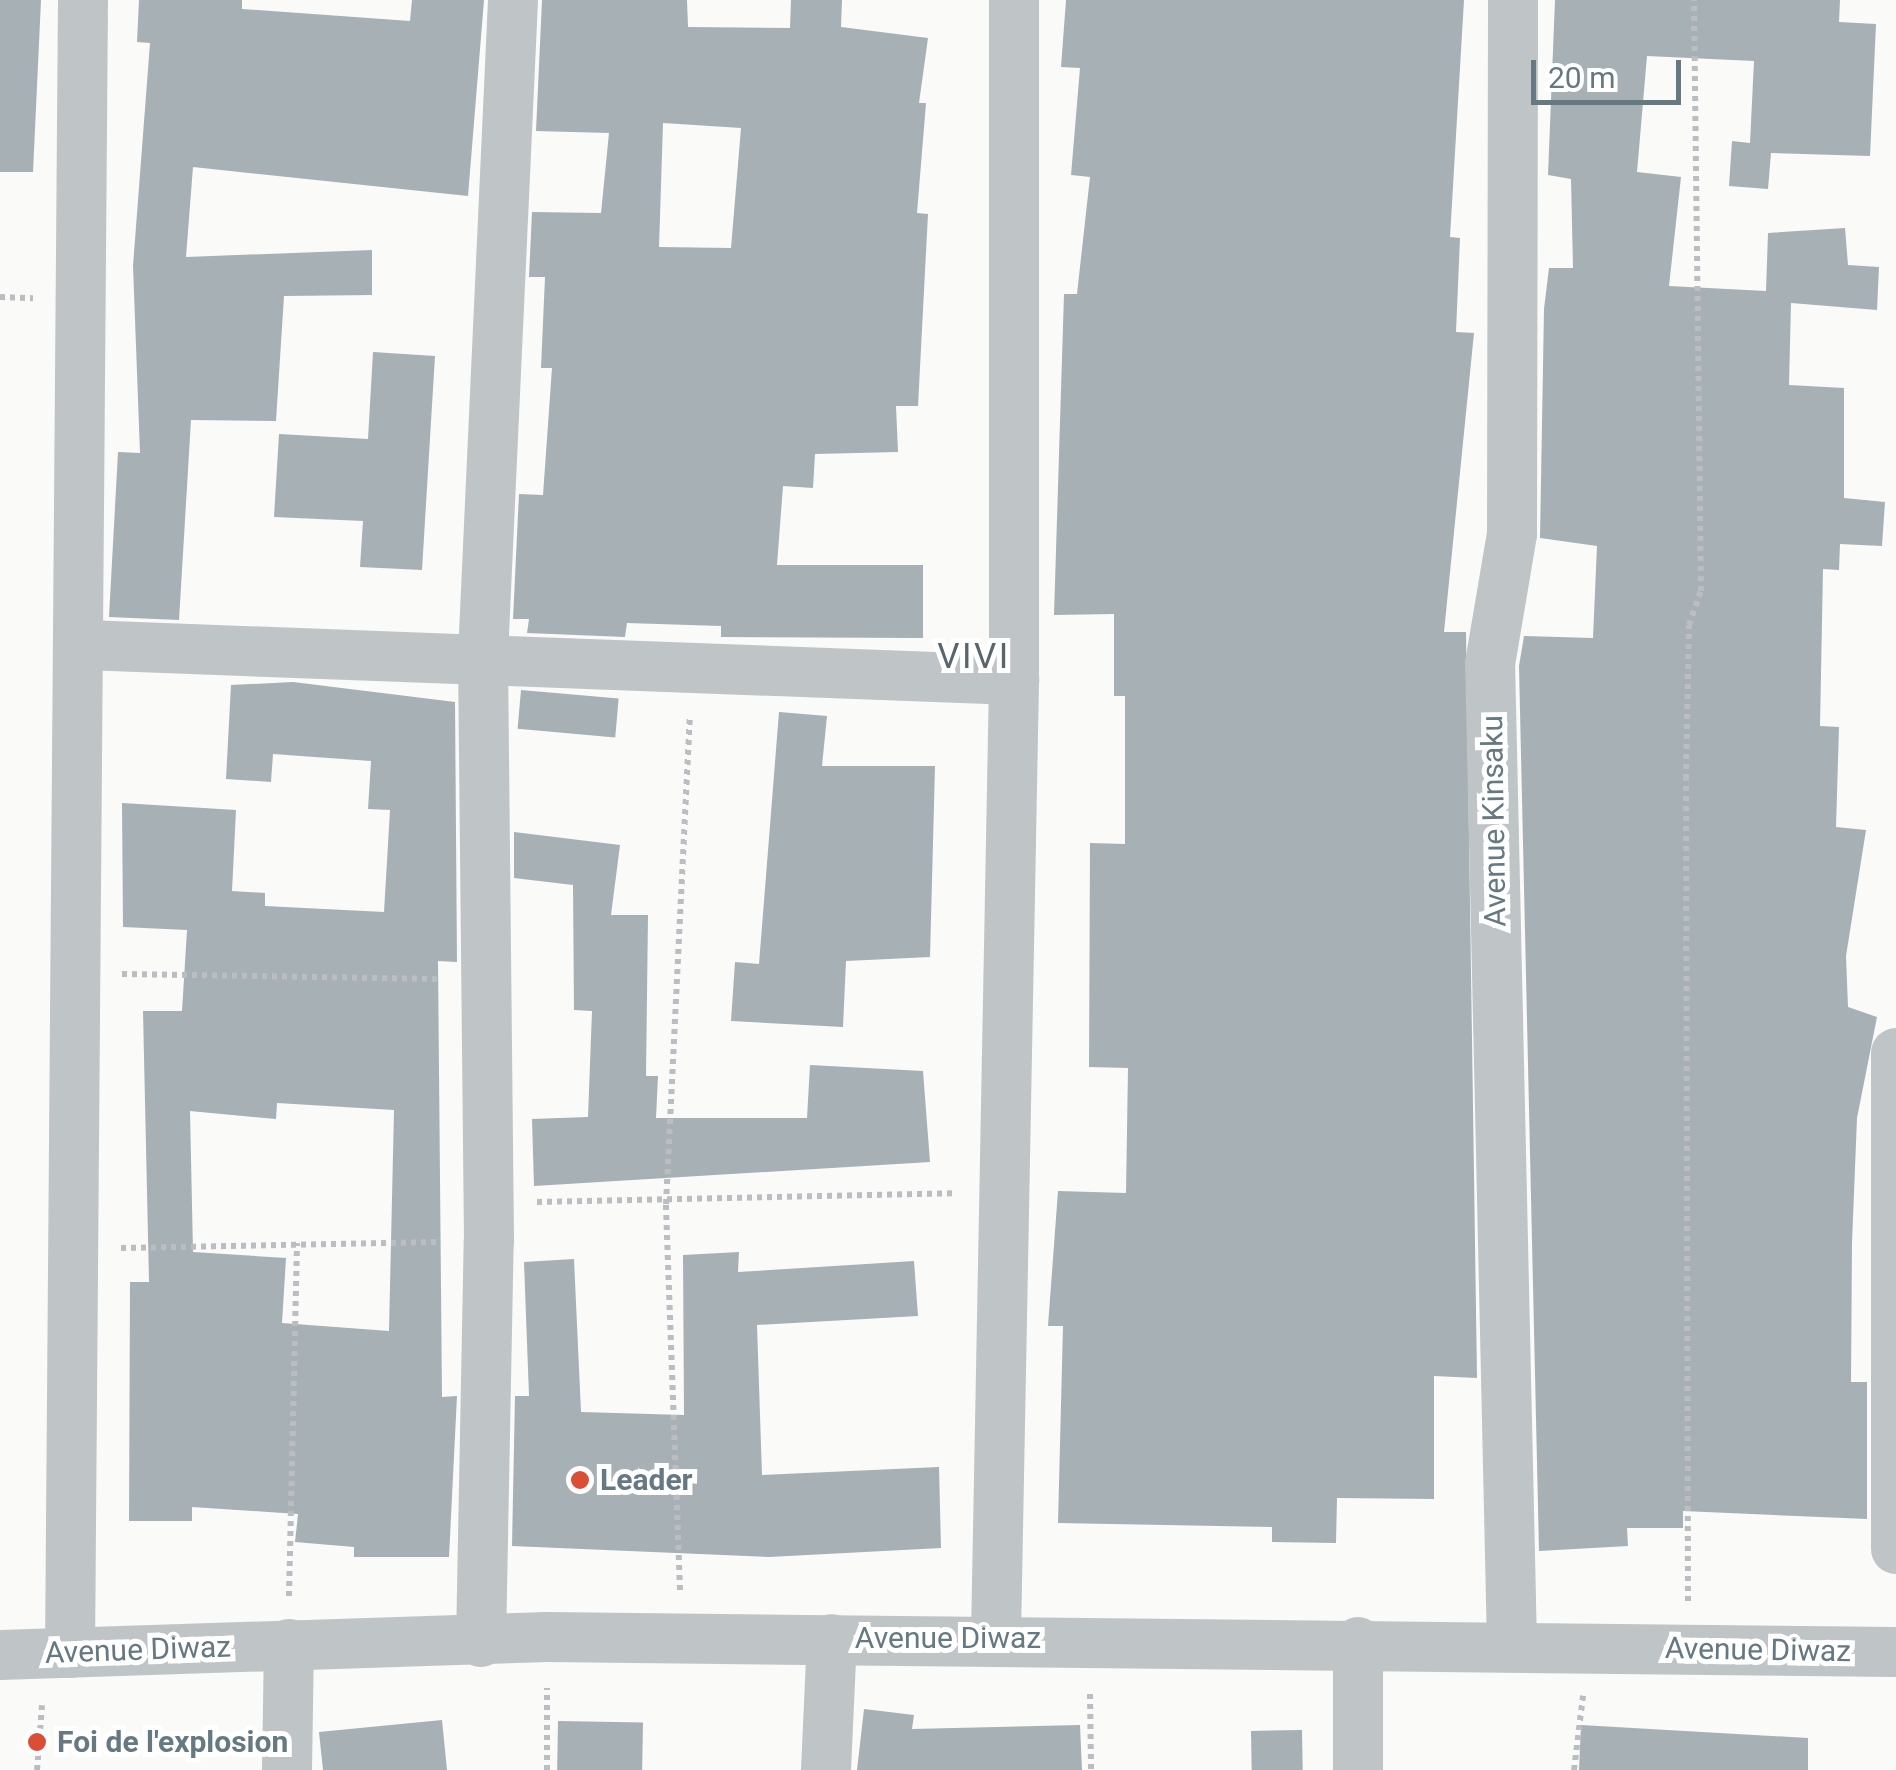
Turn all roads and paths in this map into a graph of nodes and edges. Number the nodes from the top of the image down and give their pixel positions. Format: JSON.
{"nodes":[{"id":1,"x":83,"y":0,"type":"edge"},
{"id":2,"x":513,"y":0,"type":"edge"},
{"id":3,"x":1014,"y":0,"type":"edge"},
{"id":4,"x":1513,"y":0,"type":"edge"},
{"id":5,"x":1694,"y":0,"type":"edge"},
{"id":6,"x":85,"y":645,"type":"junction"},
{"id":7,"x":482,"y":656,"type":"junction"},
{"id":8,"x":693,"y":666,"type":"junction"},
{"id":9,"x":1014,"y":680,"type":"junction"},
{"id":10,"x":78,"y":974,"type":"junction"},
{"id":11,"x":481,"y":980,"type":"junction"},
{"id":12,"x":1896,"y":1053,"type":"edge"},
{"id":13,"x":1000,"y":1192,"type":"junction"},
{"id":14,"x":666,"y":1204,"type":"junction"},
{"id":15,"x":488,"y":1222,"type":"junction"},
{"id":16,"x":297,"y":1243,"type":"junction"},
{"id":17,"x":68,"y":1249,"type":"junction"},
{"id":18,"x":1896,"y":1550,"type":"edge"},
{"id":19,"x":996,"y":1636,"type":"junction"},
{"id":20,"x":548,"y":1637,"type":"junction"},
{"id":21,"x":1090,"y":1638,"type":"junction"},
{"id":22,"x":832,"y":1639,"type":"junction"},
{"id":23,"x":682,"y":1641,"type":"junction"},
{"id":24,"x":481,"y":1642,"type":"junction"},
{"id":25,"x":1358,"y":1642,"type":"junction"},
{"id":26,"x":289,"y":1644,"type":"junction"},
{"id":27,"x":1512,"y":1645,"type":"junction"},
{"id":28,"x":1592,"y":1646,"type":"junction"},
{"id":29,"x":1688,"y":1649,"type":"junction"},
{"id":30,"x":1896,"y":1652,"type":"edge"},
{"id":31,"x":39,"y":1654,"type":"edge"},
{"id":32,"x":37,"y":1770,"type":"edge"},
{"id":33,"x":287,"y":1770,"type":"edge"},
{"id":34,"x":548,"y":1770,"type":"edge"},
{"id":35,"x":826,"y":1770,"type":"edge"},
{"id":36,"x":1091,"y":1770,"type":"edge"},
{"id":37,"x":1358,"y":1770,"type":"edge"},
{"id":38,"x":1574,"y":1770,"type":"edge"}],
"edges":[{"from":1,"to":6,"type":"street"},
{"from":2,"to":7,"type":"street"},
{"from":3,"to":9,"type":"street"},
{"from":4,"to":27,"type":"street","name":"Avenue Kinsaku"},
{"from":5,"to":29,"type":"path"},
{"from":6,"to":7,"type":"street"},
{"from":6,"to":10,"type":"street"},
{"from":7,"to":8,"type":"street"},
{"from":7,"to":11,"type":"street"},
{"from":8,"to":9,"type":"street"},
{"from":8,"to":14,"type":"path"},
{"from":9,"to":13,"type":"street"},
{"from":10,"to":11,"type":"path"},
{"from":10,"to":17,"type":"street"},
{"from":11,"to":15,"type":"street"},
{"from":12,"to":18,"type":"street"},
{"from":13,"to":14,"type":"path"},
{"from":13,"to":19,"type":"street"},
{"from":14,"to":15,"type":"path"},
{"from":14,"to":23,"type":"path"},
{"from":15,"to":16,"type":"path"},
{"from":15,"to":24,"type":"street"},
{"from":16,"to":17,"type":"path"},
{"from":16,"to":26,"type":"path"},
{"from":17,"to":31,"type":"street"},
{"from":19,"to":21,"type":"street","name":"Avenue Diwaz"},
{"from":19,"to":22,"type":"street","name":"Avenue Diwaz"},
{"from":20,"to":23,"type":"street","name":"Avenue Diwaz"},
{"from":20,"to":24,"type":"street","name":"Avenue Diwaz"},
{"from":20,"to":34,"type":"path"},
{"from":21,"to":25,"type":"street","name":"Avenue Diwaz"},
{"from":21,"to":36,"type":"path"},
{"from":22,"to":23,"type":"street","name":"Avenue Diwaz"},
{"from":22,"to":35,"type":"street"},
{"from":24,"to":26,"type":"street","name":"Avenue Diwaz"},
{"from":25,"to":27,"type":"street","name":"Avenue Diwaz"},
{"from":25,"to":37,"type":"street"},
{"from":26,"to":31,"type":"street","name":"Avenue Diwaz"},
{"from":26,"to":33,"type":"street"},
{"from":27,"to":28,"type":"street","name":"Avenue Diwaz"},
{"from":28,"to":29,"type":"street","name":"Avenue Diwaz"},
{"from":28,"to":38,"type":"path"},
{"from":29,"to":30,"type":"street","name":"Avenue Diwaz"},
{"from":31,"to":32,"type":"path"}]}
